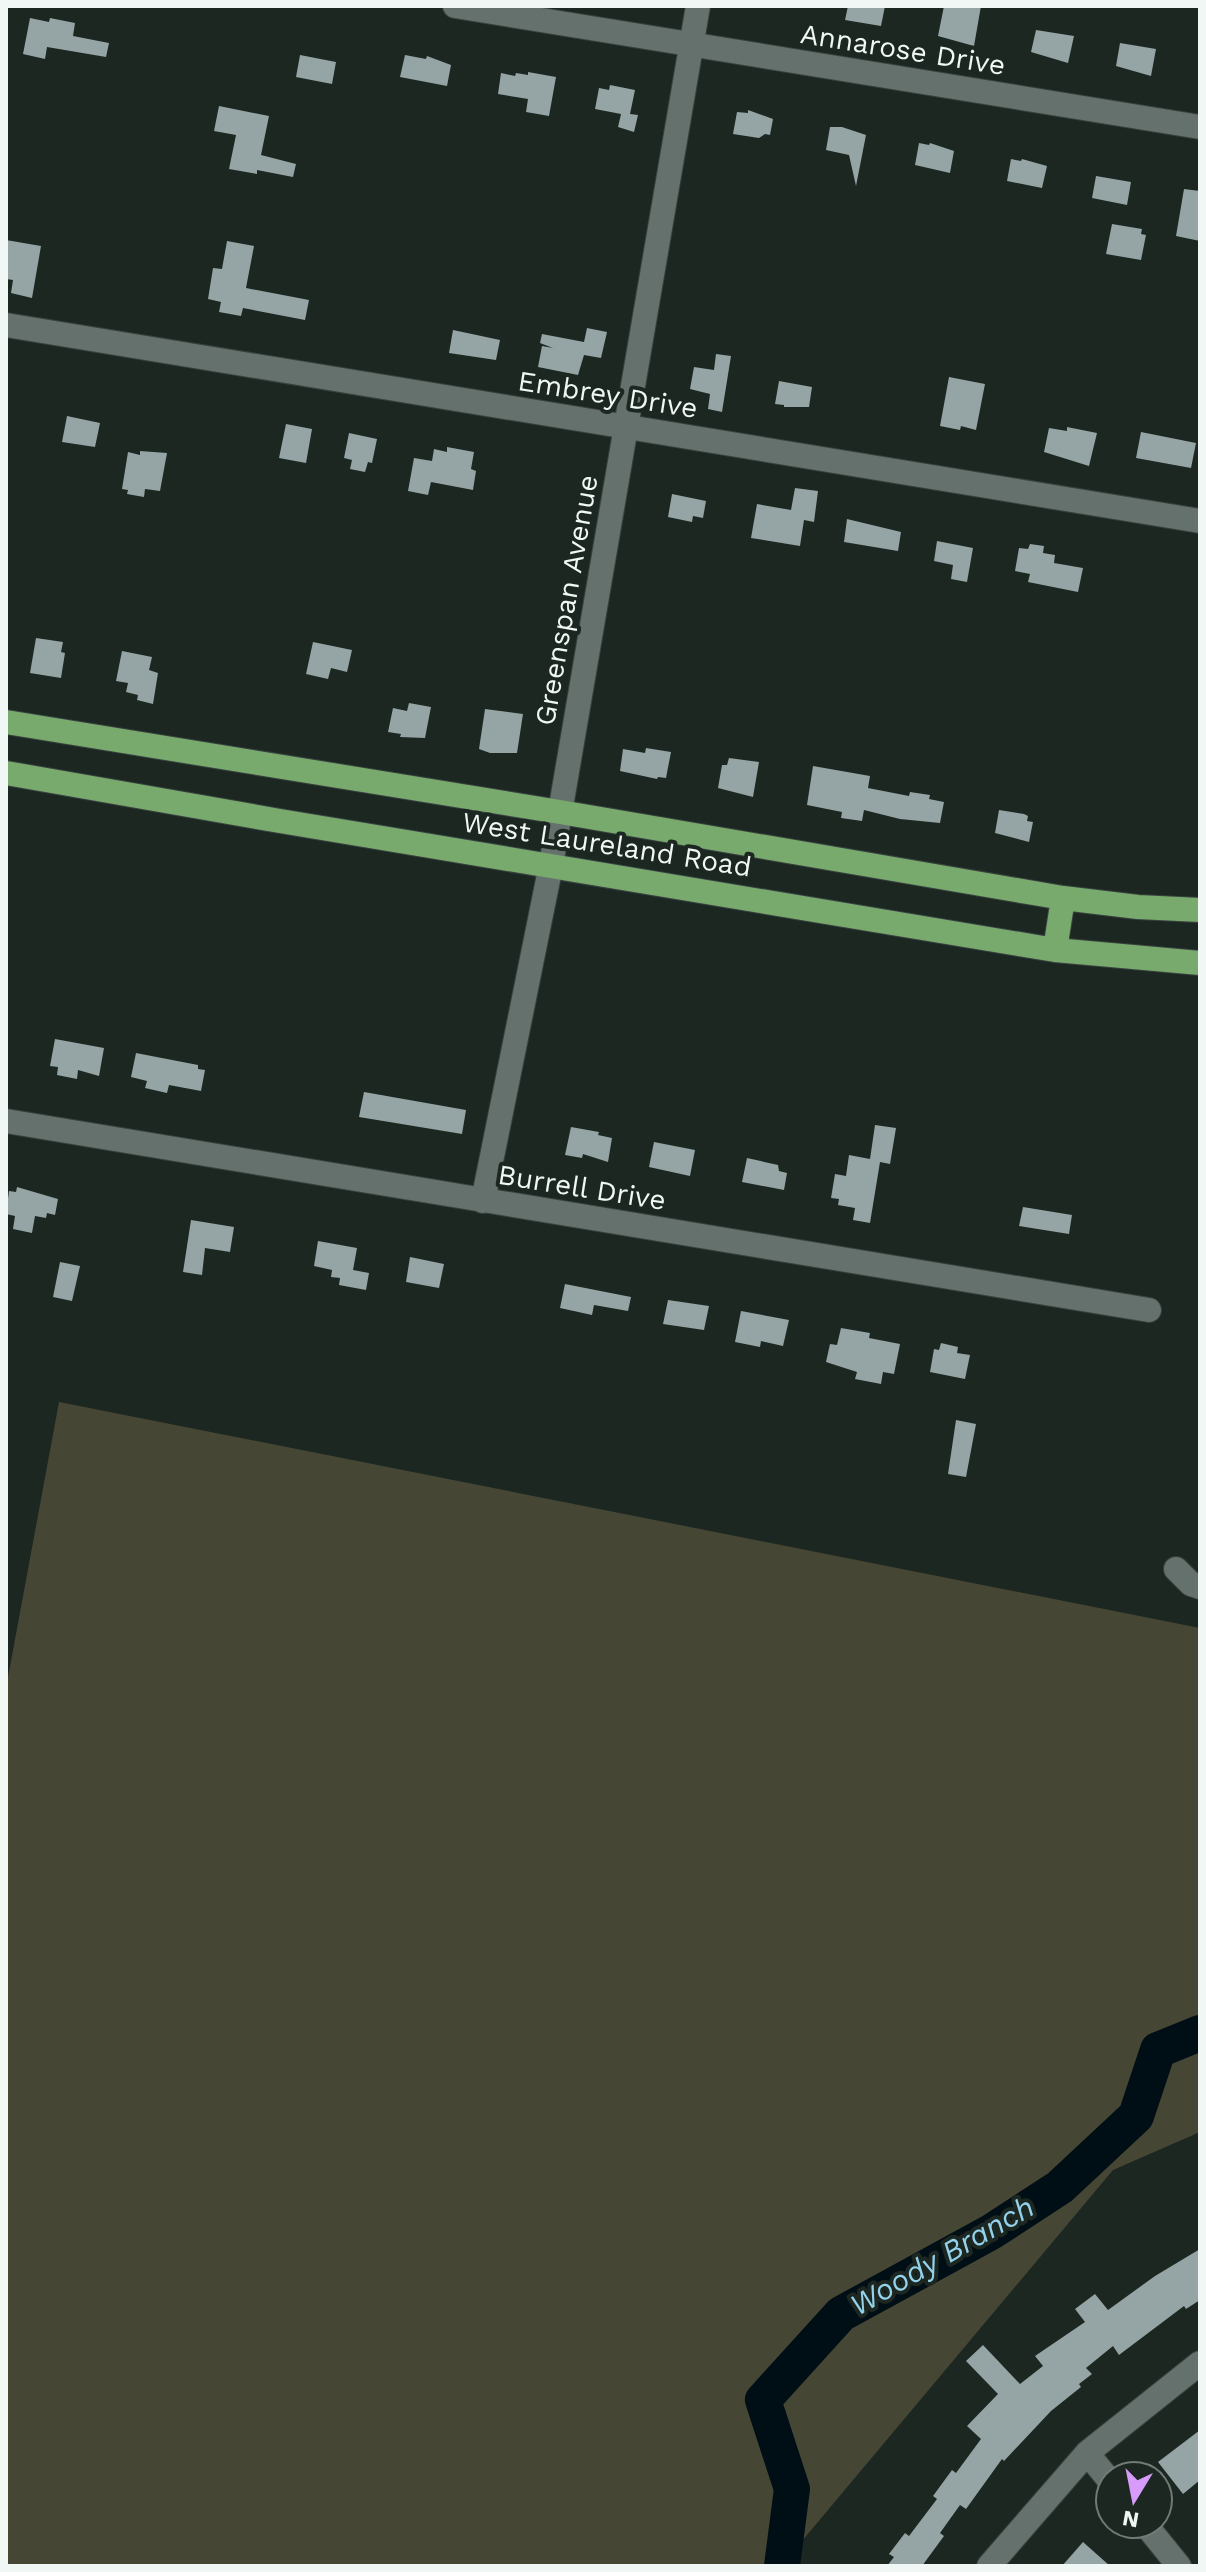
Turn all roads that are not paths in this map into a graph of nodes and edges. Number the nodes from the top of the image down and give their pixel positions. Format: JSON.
{"nodes":[{"id":1,"x":455,"y":6,"type":"edge"},
{"id":2,"x":698,"y":6,"type":"edge"},
{"id":3,"x":691,"y":46,"type":"junction"},
{"id":4,"x":1200,"y":127,"type":"edge"},
{"id":5,"x":6,"y":325,"type":"edge"},
{"id":6,"x":626,"y":428,"type":"junction"},
{"id":7,"x":1200,"y":521,"type":"edge"},
{"id":8,"x":6,"y":722,"type":"edge"},
{"id":9,"x":6,"y":773,"type":"edge"},
{"id":10,"x":560,"y":812,"type":"junction"},
{"id":11,"x":551,"y":865,"type":"junction"},
{"id":12,"x":1063,"y":898,"type":"junction"},
{"id":13,"x":1200,"y":910,"type":"edge"},
{"id":14,"x":1055,"y":950,"type":"junction"},
{"id":15,"x":1200,"y":963,"type":"edge"},
{"id":16,"x":6,"y":1121,"type":"edge"},
{"id":17,"x":483,"y":1201,"type":"junction"},
{"id":18,"x":1149,"y":1310,"type":"dead end"},
{"id":19,"x":1176,"y":1569,"type":"dead end"},
{"id":20,"x":1200,"y":1587,"type":"edge"},
{"id":21,"x":1200,"y":2363,"type":"edge"},
{"id":22,"x":1087,"y":2453,"type":"junction"},
{"id":23,"x":1094,"y":2462,"type":"edge"},
{"id":24,"x":1158,"y":2540,"type":"edge"},
{"id":25,"x":989,"y":2566,"type":"edge"},
{"id":26,"x":1179,"y":2566,"type":"edge"}],
"edges":[{"from":1,"to":3,"type":"street","name":"Annarose Drive"},
{"from":2,"to":3,"type":"street","name":"Greenspan Avenue"},
{"from":3,"to":4,"type":"street","name":"Annarose Drive"},
{"from":3,"to":6,"type":"street","name":"Greenspan Avenue"},
{"from":5,"to":6,"type":"street","name":"Embrey Drive"},
{"from":6,"to":7,"type":"street","name":"Embrey Drive"},
{"from":6,"to":10,"type":"street","name":"Greenspan Avenue"},
{"from":8,"to":10,"type":"main road","name":"West Laureland Road"},
{"from":9,"to":11,"type":"main road","name":"West Laureland Road"},
{"from":10,"to":11,"type":"street","name":"Greenspan Avenue"},
{"from":10,"to":12,"type":"main road","name":"West Laureland Road"},
{"from":11,"to":14,"type":"main road","name":"West Laureland Road"},
{"from":11,"to":17,"type":"street","name":"Greenspan Avenue"},
{"from":12,"to":13,"type":"main road","name":"West Laureland Road"},
{"from":12,"to":14,"type":"main road"},
{"from":14,"to":15,"type":"main road","name":"West Laureland Road"},
{"from":16,"to":17,"type":"street","name":"Burrell Drive"},
{"from":17,"to":18,"type":"street","name":"Burrell Drive"},
{"from":19,"to":20,"type":"street"},
{"from":21,"to":22,"type":"street"},
{"from":22,"to":23,"type":"street"},
{"from":22,"to":25,"type":"street"},
{"from":24,"to":26,"type":"street"}]}
